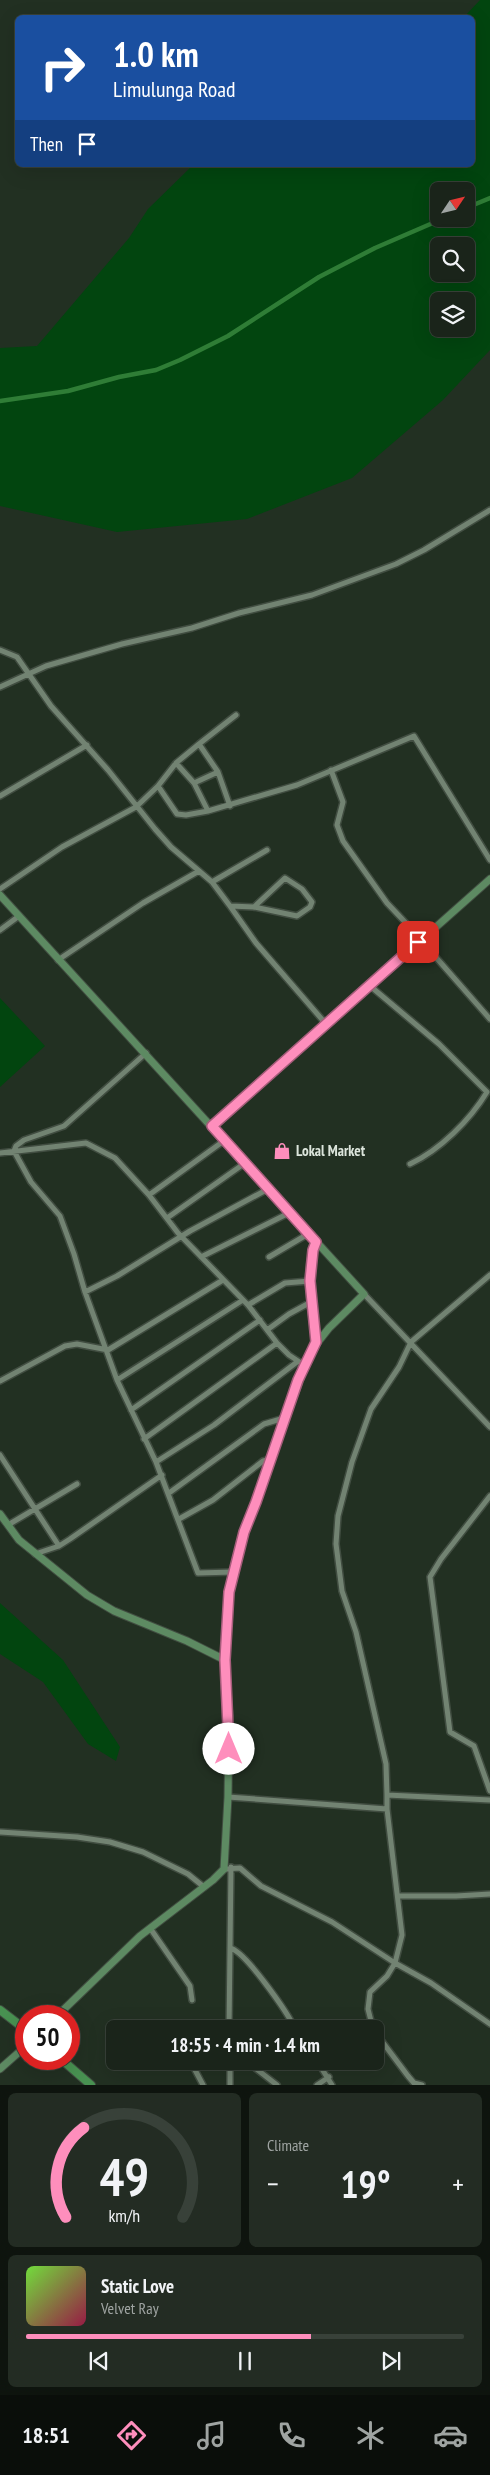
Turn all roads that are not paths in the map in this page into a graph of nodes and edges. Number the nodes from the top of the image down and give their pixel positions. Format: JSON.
{"nodes":[{"id":1,"x":490,"y":510,"type":"edge"},
{"id":2,"x":0,"y":650,"type":"edge"},
{"id":3,"x":28,"y":674,"type":"junction"},
{"id":4,"x":0,"y":687,"type":"edge"},
{"id":5,"x":236,"y":715,"type":"dead end"},
{"id":6,"x":198,"y":744,"type":"junction"},
{"id":7,"x":87,"y":745,"type":"junction"},
{"id":8,"x":176,"y":763,"type":"junction"},
{"id":9,"x":331,"y":770,"type":"junction"},
{"id":10,"x":218,"y":772,"type":"junction"},
{"id":11,"x":194,"y":783,"type":"junction"},
{"id":12,"x":158,"y":786,"type":"junction"},
{"id":13,"x":0,"y":796,"type":"edge"},
{"id":14,"x":230,"y":806,"type":"junction"},
{"id":15,"x":136,"y":807,"type":"junction"},
{"id":16,"x":208,"y":811,"type":"junction"},
{"id":17,"x":267,"y":850,"type":"dead end"},
{"id":18,"x":490,"y":860,"type":"edge"},
{"id":19,"x":199,"y":871,"type":"junction"},
{"id":20,"x":490,"y":880,"type":"edge"},
{"id":21,"x":212,"y":882,"type":"junction"},
{"id":22,"x":0,"y":889,"type":"edge"},
{"id":23,"x":0,"y":895,"type":"edge"},
{"id":24,"x":230,"y":906,"type":"junction"},
{"id":25,"x":254,"y":907,"type":"junction"},
{"id":26,"x":19,"y":916,"type":"junction"},
{"id":27,"x":0,"y":930,"type":"edge"},
{"id":28,"x":420,"y":940,"type":"junction"},
{"id":29,"x":58,"y":960,"type":"junction"},
{"id":30,"x":369,"y":985,"type":"junction"},
{"id":31,"x":490,"y":1019,"type":"edge"},
{"id":32,"x":326,"y":1024,"type":"junction"},
{"id":33,"x":146,"y":1053,"type":"junction"},
{"id":34,"x":488,"y":1091,"type":"edge"},
{"id":35,"x":212,"y":1126,"type":"junction"},
{"id":36,"x":225,"y":1140,"type":"junction"},
{"id":37,"x":14,"y":1151,"type":"junction"},
{"id":38,"x":0,"y":1153,"type":"edge"},
{"id":39,"x":245,"y":1163,"type":"junction"},
{"id":40,"x":410,"y":1164,"type":"dead end"},
{"id":41,"x":268,"y":1189,"type":"junction"},
{"id":42,"x":150,"y":1195,"type":"junction"},
{"id":43,"x":289,"y":1213,"type":"junction"},
{"id":44,"x":167,"y":1218,"type":"junction"},
{"id":45,"x":308,"y":1234,"type":"junction"},
{"id":46,"x":181,"y":1236,"type":"junction"},
{"id":47,"x":316,"y":1242,"type":"junction"},
{"id":48,"x":201,"y":1257,"type":"junction"},
{"id":49,"x":269,"y":1257,"type":"dead end"},
{"id":50,"x":490,"y":1275,"type":"edge"},
{"id":51,"x":223,"y":1280,"type":"junction"},
{"id":52,"x":310,"y":1281,"type":"junction"},
{"id":53,"x":85,"y":1292,"type":"junction"},
{"id":54,"x":364,"y":1294,"type":"junction"},
{"id":55,"x":244,"y":1300,"type":"junction"},
{"id":56,"x":311,"y":1302,"type":"junction"},
{"id":57,"x":248,"y":1305,"type":"junction"},
{"id":58,"x":260,"y":1320,"type":"junction"},
{"id":59,"x":267,"y":1330,"type":"junction"},
{"id":60,"x":316,"y":1342,"type":"junction"},
{"id":61,"x":411,"y":1342,"type":"junction"},
{"id":62,"x":277,"y":1343,"type":"junction"},
{"id":63,"x":108,"y":1350,"type":"junction"},
{"id":64,"x":301,"y":1363,"type":"junction"},
{"id":65,"x":118,"y":1380,"type":"junction"},
{"id":66,"x":0,"y":1381,"type":"edge"},
{"id":67,"x":131,"y":1410,"type":"junction"},
{"id":68,"x":284,"y":1418,"type":"junction"},
{"id":69,"x":490,"y":1427,"type":"edge"},
{"id":70,"x":144,"y":1439,"type":"junction"},
{"id":71,"x":0,"y":1455,"type":"edge"},
{"id":72,"x":272,"y":1459,"type":"junction"},
{"id":73,"x":156,"y":1462,"type":"junction"},
{"id":74,"x":162,"y":1475,"type":"junction"},
{"id":75,"x":76,"y":1484,"type":"dead end"},
{"id":76,"x":169,"y":1493,"type":"junction"},
{"id":77,"x":490,"y":1496,"type":"edge"},
{"id":78,"x":33,"y":1508,"type":"junction"},
{"id":79,"x":0,"y":1514,"type":"edge"},
{"id":80,"x":179,"y":1519,"type":"junction"},
{"id":81,"x":8,"y":1525,"type":"junction"},
{"id":82,"x":59,"y":1546,"type":"junction"},
{"id":83,"x":34,"y":1554,"type":"junction"},
{"id":84,"x":233,"y":1572,"type":"junction"},
{"id":85,"x":225,"y":1660,"type":"junction"},
{"id":86,"x":490,"y":1791,"type":"edge"},
{"id":87,"x":387,"y":1795,"type":"junction"},
{"id":88,"x":228,"y":1797,"type":"junction"},
{"id":89,"x":490,"y":1800,"type":"edge"},
{"id":90,"x":387,"y":1809,"type":"junction"},
{"id":91,"x":0,"y":1832,"type":"edge"},
{"id":92,"x":228,"y":1868,"type":"junction"},
{"id":93,"x":204,"y":1887,"type":"junction"},
{"id":94,"x":490,"y":1894,"type":"edge"},
{"id":95,"x":398,"y":1896,"type":"junction"},
{"id":96,"x":150,"y":1928,"type":"junction"},
{"id":97,"x":230,"y":1948,"type":"junction"},
{"id":98,"x":394,"y":1963,"type":"junction"},
{"id":99,"x":192,"y":2000,"type":"dead end"},
{"id":100,"x":70,"y":2005,"type":"edge"},
{"id":101,"x":0,"y":2010,"type":"edge"},
{"id":102,"x":229,"y":2020,"type":"edge"},
{"id":103,"x":290,"y":2020,"type":"edge"},
{"id":104,"x":371,"y":2020,"type":"edge"},
{"id":105,"x":15,"y":2022,"type":"edge"},
{"id":106,"x":490,"y":2024,"type":"edge"},
{"id":107,"x":384,"y":2044,"type":"edge"},
{"id":108,"x":15,"y":2056,"type":"edge"},
{"id":109,"x":0,"y":2069,"type":"edge"},
{"id":110,"x":74,"y":2070,"type":"edge"},
{"id":111,"x":195,"y":2070,"type":"edge"},
{"id":112,"x":230,"y":2070,"type":"edge"},
{"id":113,"x":257,"y":2070,"type":"edge"},
{"id":114,"x":324,"y":2070,"type":"edge"},
{"id":115,"x":329,"y":2077,"type":"junction"},
{"id":116,"x":91,"y":2085,"type":"edge"},
{"id":117,"x":203,"y":2085,"type":"edge"},
{"id":118,"x":230,"y":2085,"type":"edge"},
{"id":119,"x":276,"y":2085,"type":"edge"},
{"id":120,"x":316,"y":2085,"type":"edge"},
{"id":121,"x":332,"y":2085,"type":"edge"},
{"id":122,"x":422,"y":2085,"type":"edge"}],
"edges":[{"from":1,"to":3,"type":"street"},
{"from":2,"to":3,"type":"street"},
{"from":3,"to":4,"type":"street"},
{"from":3,"to":7,"type":"street"},
{"from":5,"to":6,"type":"street"},
{"from":6,"to":8,"type":"street"},
{"from":6,"to":10,"type":"street"},
{"from":7,"to":13,"type":"street"},
{"from":7,"to":15,"type":"street"},
{"from":8,"to":11,"type":"street"},
{"from":8,"to":12,"type":"street"},
{"from":9,"to":14,"type":"street"},
{"from":9,"to":18,"type":"street"},
{"from":9,"to":28,"type":"street"},
{"from":10,"to":11,"type":"street"},
{"from":10,"to":14,"type":"street"},
{"from":11,"to":16,"type":"street"},
{"from":12,"to":15,"type":"street"},
{"from":12,"to":16,"type":"street"},
{"from":14,"to":16,"type":"street"},
{"from":15,"to":19,"type":"street"},
{"from":15,"to":22,"type":"street"},
{"from":17,"to":21,"type":"street"},
{"from":19,"to":21,"type":"street"},
{"from":19,"to":29,"type":"street"},
{"from":20,"to":28,"type":"main road"},
{"from":21,"to":24,"type":"street"},
{"from":23,"to":26,"type":"main road"},
{"from":24,"to":25,"type":"street"},
{"from":24,"to":32,"type":"street"},
{"from":25,"to":25,"type":"street"},
{"from":26,"to":27,"type":"street"},
{"from":26,"to":29,"type":"main road"},
{"from":28,"to":30,"type":"main road"},
{"from":28,"to":31,"type":"street"},
{"from":29,"to":33,"type":"main road"},
{"from":30,"to":32,"type":"main road"},
{"from":30,"to":34,"type":"street"},
{"from":32,"to":35,"type":"main road"},
{"from":33,"to":35,"type":"main road"},
{"from":33,"to":37,"type":"street"},
{"from":34,"to":40,"type":"street"},
{"from":35,"to":36,"type":"main road"},
{"from":36,"to":39,"type":"main road"},
{"from":36,"to":42,"type":"street"},
{"from":37,"to":38,"type":"street"},
{"from":37,"to":42,"type":"street"},
{"from":37,"to":53,"type":"street"},
{"from":39,"to":41,"type":"main road"},
{"from":39,"to":44,"type":"street"},
{"from":41,"to":43,"type":"main road"},
{"from":41,"to":46,"type":"street"},
{"from":42,"to":44,"type":"street"},
{"from":43,"to":45,"type":"main road"},
{"from":43,"to":48,"type":"street"},
{"from":44,"to":46,"type":"street"},
{"from":45,"to":47,"type":"main road"},
{"from":45,"to":49,"type":"street"},
{"from":46,"to":48,"type":"street"},
{"from":46,"to":53,"type":"street"},
{"from":47,"to":52,"type":"street"},
{"from":47,"to":54,"type":"main road"},
{"from":48,"to":51,"type":"street"},
{"from":50,"to":61,"type":"street"},
{"from":51,"to":55,"type":"street"},
{"from":51,"to":63,"type":"street"},
{"from":52,"to":56,"type":"street"},
{"from":52,"to":57,"type":"street"},
{"from":53,"to":63,"type":"street"},
{"from":54,"to":60,"type":"main road"},
{"from":54,"to":61,"type":"street"},
{"from":55,"to":57,"type":"street"},
{"from":55,"to":65,"type":"street"},
{"from":56,"to":59,"type":"street"},
{"from":56,"to":60,"type":"street"},
{"from":57,"to":58,"type":"street"},
{"from":58,"to":59,"type":"street"},
{"from":58,"to":67,"type":"street"},
{"from":59,"to":62,"type":"street"},
{"from":60,"to":64,"type":"main road"},
{"from":61,"to":69,"type":"street"},
{"from":61,"to":87,"type":"street"},
{"from":62,"to":64,"type":"street"},
{"from":62,"to":70,"type":"street"},
{"from":63,"to":65,"type":"street"},
{"from":63,"to":66,"type":"street"},
{"from":64,"to":68,"type":"main road"},
{"from":64,"to":73,"type":"street"},
{"from":65,"to":67,"type":"street"},
{"from":67,"to":70,"type":"street"},
{"from":68,"to":72,"type":"main road"},
{"from":68,"to":76,"type":"street"},
{"from":70,"to":73,"type":"street"},
{"from":71,"to":78,"type":"street"},
{"from":72,"to":80,"type":"street"},
{"from":72,"to":84,"type":"main road"},
{"from":73,"to":74,"type":"street"},
{"from":74,"to":76,"type":"street"},
{"from":74,"to":82,"type":"street"},
{"from":75,"to":78,"type":"street"},
{"from":76,"to":80,"type":"street"},
{"from":77,"to":86,"type":"street"},
{"from":78,"to":81,"type":"street"},
{"from":78,"to":82,"type":"street"},
{"from":79,"to":81,"type":"main road"},
{"from":80,"to":84,"type":"street"},
{"from":81,"to":83,"type":"main road"},
{"from":82,"to":83,"type":"street"},
{"from":83,"to":85,"type":"main road"},
{"from":84,"to":85,"type":"main road"},
{"from":85,"to":88,"type":"main road"},
{"from":87,"to":89,"type":"street"},
{"from":87,"to":90,"type":"street"},
{"from":88,"to":90,"type":"street"},
{"from":88,"to":92,"type":"main road"},
{"from":90,"to":95,"type":"street"},
{"from":91,"to":93,"type":"street"},
{"from":92,"to":93,"type":"main road"},
{"from":92,"to":97,"type":"street"},
{"from":92,"to":98,"type":"street"},
{"from":93,"to":96,"type":"main road"},
{"from":94,"to":95,"type":"street"},
{"from":95,"to":98,"type":"street"},
{"from":96,"to":99,"type":"street"},
{"from":96,"to":100,"type":"main road"},
{"from":97,"to":102,"type":"street"},
{"from":97,"to":103,"type":"street"},
{"from":98,"to":104,"type":"street"},
{"from":98,"to":106,"type":"street"},
{"from":101,"to":105,"type":"main road"},
{"from":107,"to":122,"type":"street"},
{"from":108,"to":109,"type":"main road"},
{"from":110,"to":116,"type":"main road"},
{"from":111,"to":117,"type":"street"},
{"from":112,"to":118,"type":"street"},
{"from":113,"to":119,"type":"street"},
{"from":114,"to":115,"type":"street"},
{"from":115,"to":120,"type":"street"},
{"from":115,"to":121,"type":"street"}]}
